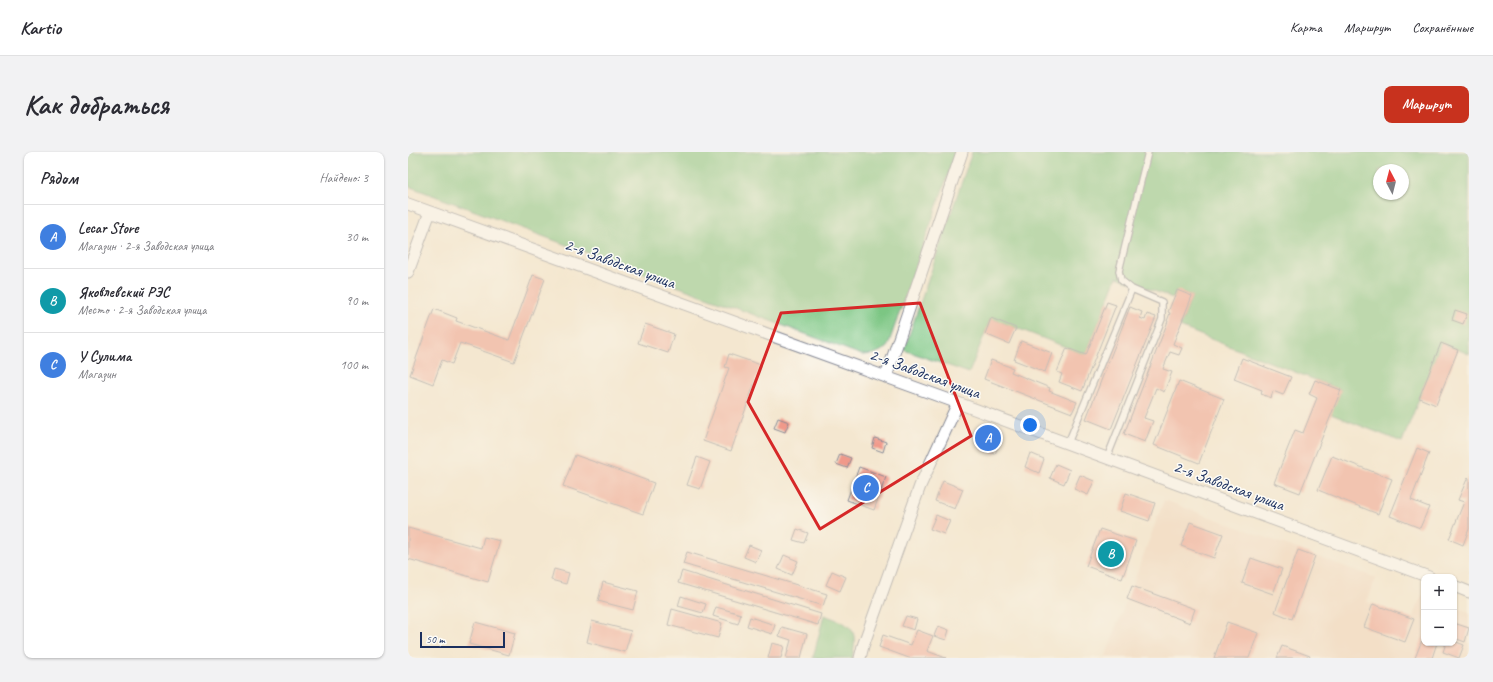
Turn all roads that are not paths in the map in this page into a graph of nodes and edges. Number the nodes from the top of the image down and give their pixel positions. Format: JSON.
{"nodes":[{"id":1,"x":962,"y":152,"type":"edge"},
{"id":2,"x":1148,"y":152,"type":"edge"},
{"id":3,"x":408,"y":204,"type":"edge"},
{"id":4,"x":430,"y":212,"type":"junction"},
{"id":5,"x":408,"y":272,"type":"edge"},
{"id":6,"x":1132,"y":289,"type":"junction"},
{"id":7,"x":886,"y":377,"type":"junction"},
{"id":8,"x":958,"y":403,"type":"junction"},
{"id":9,"x":1068,"y":443,"type":"junction"},
{"id":10,"x":1107,"y":458,"type":"junction"},
{"id":11,"x":1421,"y":574,"type":"edge"},
{"id":12,"x":1457,"y":587,"type":"edge"},
{"id":13,"x":1469,"y":592,"type":"edge"},
{"id":14,"x":860,"y":658,"type":"edge"}],
"edges":[{"from":1,"to":7,"type":"street"},
{"from":2,"to":6,"type":"lane"},
{"from":3,"to":4,"type":"street","name":"2-я Заводская улица"},
{"from":4,"to":5,"type":"street"},
{"from":4,"to":7,"type":"street","name":"2-я Заводская улица"},
{"from":6,"to":9,"type":"lane"},
{"from":6,"to":10,"type":"lane"},
{"from":7,"to":8,"type":"street","name":"2-я Заводская улица"},
{"from":8,"to":9,"type":"street","name":"2-я Заводская улица"},
{"from":8,"to":14,"type":"street"},
{"from":9,"to":10,"type":"street","name":"2-я Заводская улица"},
{"from":10,"to":11,"type":"street","name":"2-я Заводская улица"},
{"from":12,"to":13,"type":"street"}]}
